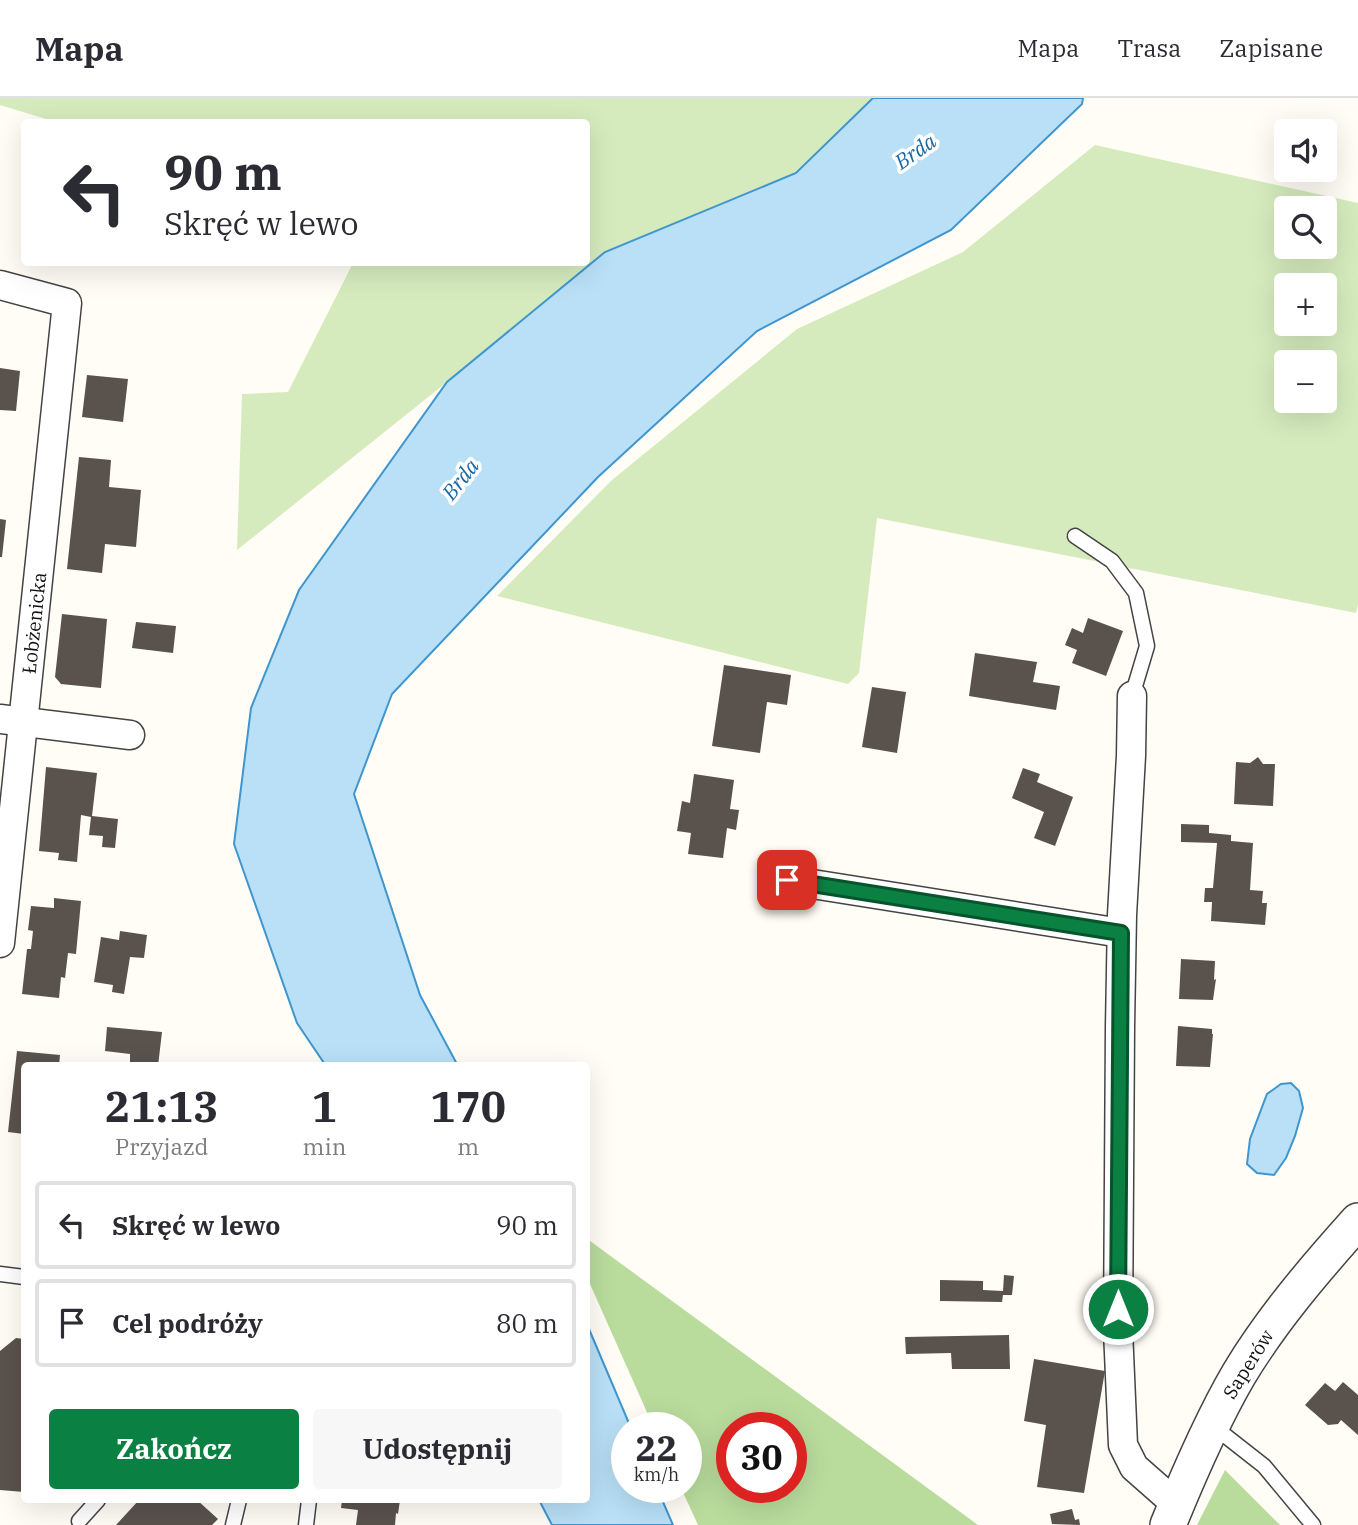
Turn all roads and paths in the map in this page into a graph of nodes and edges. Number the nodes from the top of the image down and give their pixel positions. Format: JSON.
{"nodes":[{"id":1,"x":0,"y":285,"type":"edge"},
{"id":2,"x":1075,"y":536,"type":"dead end"},
{"id":3,"x":1132,"y":696,"type":"joint"},
{"id":4,"x":12,"y":721,"type":"edge"},
{"id":5,"x":130,"y":735,"type":"dead end"},
{"id":6,"x":787,"y":880,"type":"dead end"},
{"id":7,"x":1121,"y":933,"type":"junction"},
{"id":8,"x":0,"y":943,"type":"edge"},
{"id":9,"x":1358,"y":1221,"type":"edge"},
{"id":10,"x":0,"y":1274,"type":"edge"},
{"id":11,"x":21,"y":1277,"type":"edge"},
{"id":12,"x":1212,"y":1425,"type":"junction"},
{"id":13,"x":95,"y":1503,"type":"edge"},
{"id":14,"x":238,"y":1503,"type":"edge"},
{"id":15,"x":309,"y":1503,"type":"edge"},
{"id":16,"x":1172,"y":1515,"type":"edge"},
{"id":17,"x":79,"y":1521,"type":"dead end"},
{"id":18,"x":233,"y":1525,"type":"edge"},
{"id":19,"x":306,"y":1525,"type":"edge"},
{"id":20,"x":1313,"y":1525,"type":"edge"}],
"edges":[{"from":1,"to":4,"type":"street","name":"Łobżenicka"},
{"from":2,"to":3,"type":"lane"},
{"from":3,"to":7,"type":"street"},
{"from":4,"to":5,"type":"street"},
{"from":4,"to":8,"type":"street","name":"Łobżenicka"},
{"from":6,"to":7,"type":"street"},
{"from":7,"to":16,"type":"street"},
{"from":9,"to":12,"type":"street","name":"Saperów"},
{"from":10,"to":11,"type":"lane"},
{"from":12,"to":16,"type":"street","name":"Saperów"},
{"from":12,"to":20,"type":"lane"},
{"from":13,"to":17,"type":"lane"},
{"from":14,"to":18,"type":"lane"},
{"from":15,"to":19,"type":"lane"}]}
